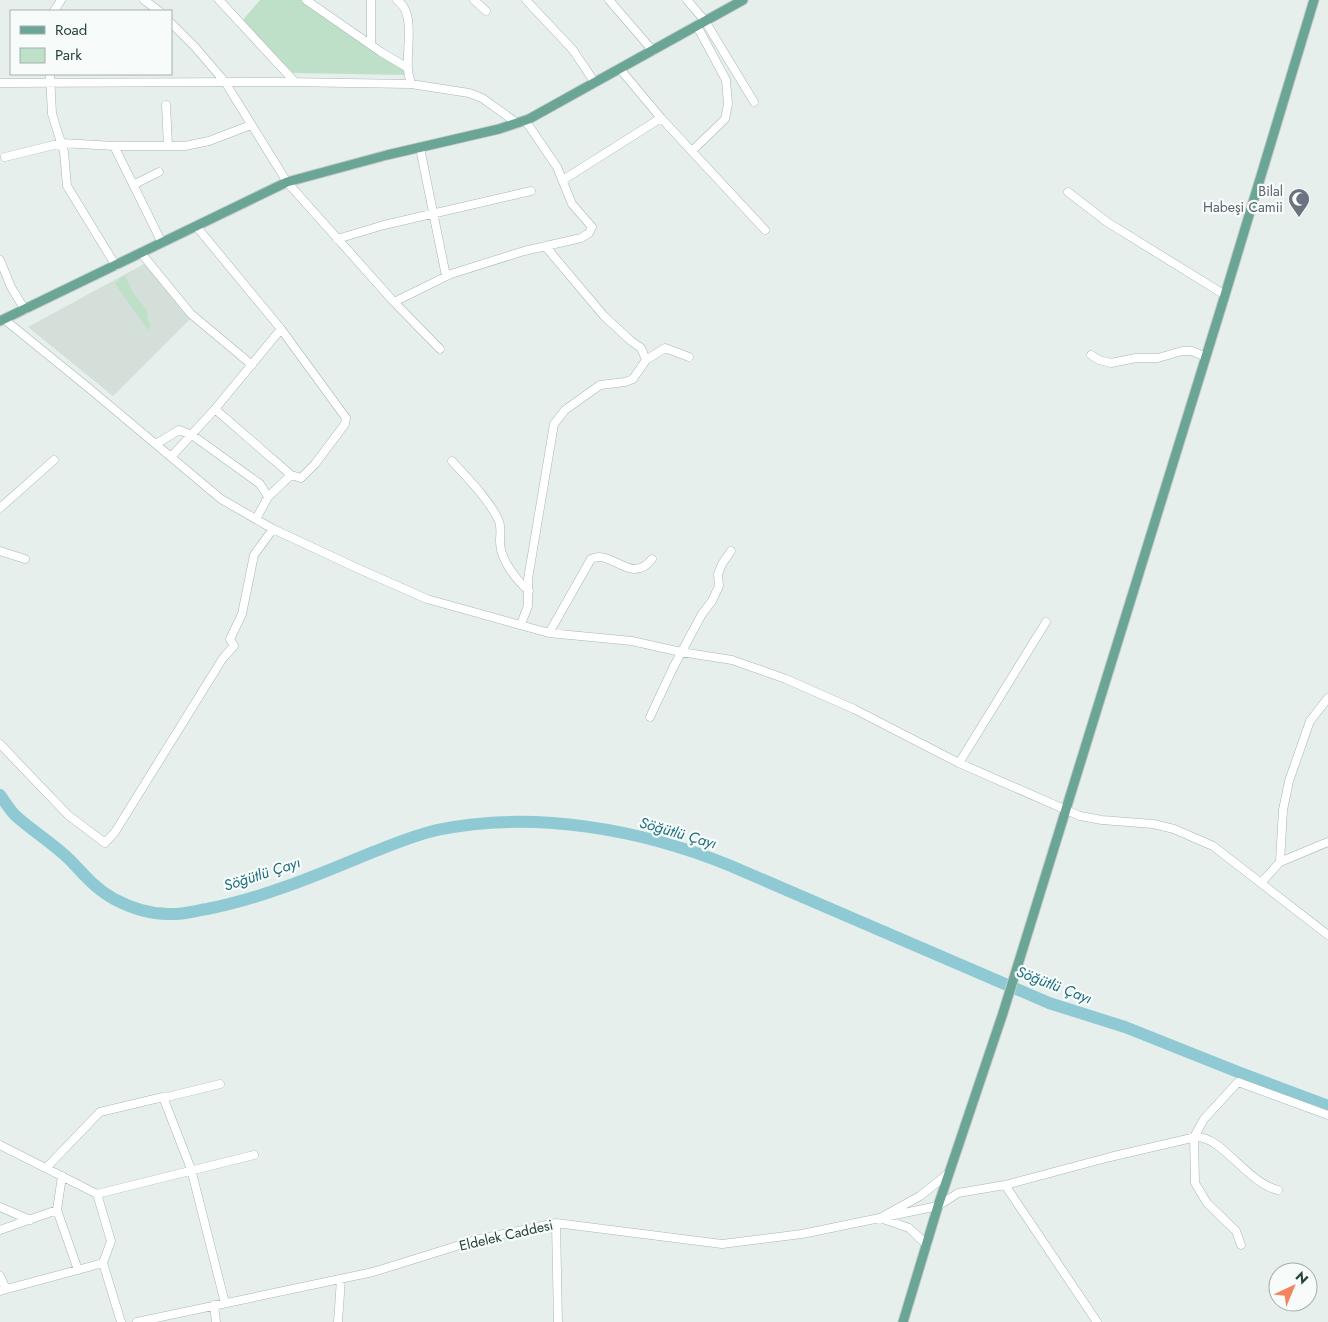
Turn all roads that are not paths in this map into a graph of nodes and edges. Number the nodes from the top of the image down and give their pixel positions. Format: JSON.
{"nodes":[{"id":1,"x":144,"y":0,"type":"edge"},
{"id":2,"x":218,"y":0,"type":"edge"},
{"id":3,"x":306,"y":0,"type":"edge"},
{"id":4,"x":371,"y":0,"type":"edge"},
{"id":5,"x":396,"y":0,"type":"edge"},
{"id":6,"x":474,"y":0,"type":"edge"},
{"id":7,"x":526,"y":0,"type":"edge"},
{"id":8,"x":609,"y":0,"type":"edge"},
{"id":9,"x":687,"y":0,"type":"edge"},
{"id":10,"x":743,"y":0,"type":"edge"},
{"id":11,"x":1314,"y":0,"type":"edge"},
{"id":12,"x":158,"y":10,"type":"edge"},
{"id":13,"x":486,"y":11,"type":"dead end"},
{"id":14,"x":172,"y":24,"type":"edge"},
{"id":15,"x":701,"y":24,"type":"junction"},
{"id":16,"x":371,"y":45,"type":"junction"},
{"id":17,"x":653,"y":51,"type":"junction"},
{"id":18,"x":408,"y":68,"type":"junction"},
{"id":19,"x":620,"y":69,"type":"junction"},
{"id":20,"x":50,"y":75,"type":"edge"},
{"id":21,"x":225,"y":82,"type":"junction"},
{"id":22,"x":296,"y":82,"type":"junction"},
{"id":23,"x":0,"y":83,"type":"edge"},
{"id":24,"x":50,"y":83,"type":"junction"},
{"id":25,"x":596,"y":83,"type":"junction"},
{"id":26,"x":411,"y":84,"type":"junction"},
{"id":27,"x":754,"y":102,"type":"dead end"},
{"id":28,"x":166,"y":105,"type":"dead end"},
{"id":29,"x":661,"y":118,"type":"junction"},
{"id":30,"x":521,"y":122,"type":"junction"},
{"id":31,"x":251,"y":124,"type":"junction"},
{"id":32,"x":62,"y":143,"type":"junction"},
{"id":33,"x":114,"y":146,"type":"junction"},
{"id":34,"x":168,"y":146,"type":"junction"},
{"id":35,"x":420,"y":148,"type":"junction"},
{"id":36,"x":692,"y":151,"type":"junction"},
{"id":37,"x":4,"y":157,"type":"dead end"},
{"id":38,"x":159,"y":172,"type":"dead end"},
{"id":39,"x":562,"y":180,"type":"junction"},
{"id":40,"x":287,"y":182,"type":"junction"},
{"id":41,"x":133,"y":184,"type":"junction"},
{"id":42,"x":530,"y":192,"type":"dead end"},
{"id":43,"x":1068,"y":192,"type":"dead end"},
{"id":44,"x":434,"y":214,"type":"junction"},
{"id":45,"x":196,"y":226,"type":"junction"},
{"id":46,"x":765,"y":230,"type":"dead end"},
{"id":47,"x":337,"y":239,"type":"junction"},
{"id":48,"x":162,"y":243,"type":"junction"},
{"id":49,"x":545,"y":246,"type":"junction"},
{"id":50,"x":141,"y":253,"type":"junction"},
{"id":51,"x":0,"y":260,"type":"edge"},
{"id":52,"x":116,"y":266,"type":"junction"},
{"id":53,"x":446,"y":276,"type":"junction"},
{"id":54,"x":1225,"y":295,"type":"junction"},
{"id":55,"x":394,"y":302,"type":"junction"},
{"id":56,"x":25,"y":310,"type":"junction"},
{"id":57,"x":2,"y":321,"type":"edge"},
{"id":58,"x":282,"y":329,"type":"junction"},
{"id":59,"x":440,"y":349,"type":"dead end"},
{"id":60,"x":1091,"y":355,"type":"dead end"},
{"id":61,"x":689,"y":356,"type":"dead end"},
{"id":62,"x":1206,"y":357,"type":"junction"},
{"id":63,"x":646,"y":360,"type":"junction"},
{"id":64,"x":252,"y":366,"type":"junction"},
{"id":65,"x":215,"y":409,"type":"junction"},
{"id":66,"x":192,"y":435,"type":"junction"},
{"id":67,"x":156,"y":444,"type":"junction"},
{"id":68,"x":172,"y":457,"type":"junction"},
{"id":69,"x":54,"y":460,"type":"dead end"},
{"id":70,"x":452,"y":461,"type":"dead end"},
{"id":71,"x":292,"y":474,"type":"junction"},
{"id":72,"x":268,"y":497,"type":"junction"},
{"id":73,"x":0,"y":508,"type":"edge"},
{"id":74,"x":256,"y":519,"type":"junction"},
{"id":75,"x":273,"y":529,"type":"junction"},
{"id":76,"x":0,"y":551,"type":"edge"},
{"id":77,"x":731,"y":551,"type":"dead end"},
{"id":78,"x":25,"y":559,"type":"dead end"},
{"id":79,"x":652,"y":559,"type":"dead end"},
{"id":80,"x":529,"y":591,"type":"junction"},
{"id":81,"x":1046,"y":622,"type":"dead end"},
{"id":82,"x":520,"y":624,"type":"junction"},
{"id":83,"x":549,"y":633,"type":"junction"},
{"id":84,"x":681,"y":652,"type":"junction"},
{"id":85,"x":1328,"y":698,"type":"edge"},
{"id":86,"x":650,"y":717,"type":"dead end"},
{"id":87,"x":0,"y":744,"type":"edge"},
{"id":88,"x":958,"y":763,"type":"junction"},
{"id":89,"x":1065,"y":809,"type":"junction"},
{"id":90,"x":1328,"y":842,"type":"edge"},
{"id":91,"x":1280,"y":862,"type":"junction"},
{"id":92,"x":1262,"y":883,"type":"junction"},
{"id":93,"x":1328,"y":935,"type":"edge"},
{"id":94,"x":220,"y":1084,"type":"dead end"},
{"id":95,"x":163,"y":1098,"type":"junction"},
{"id":96,"x":1328,"y":1115,"type":"edge"},
{"id":97,"x":1194,"y":1137,"type":"junction"},
{"id":98,"x":0,"y":1146,"type":"edge"},
{"id":99,"x":254,"y":1155,"type":"dead end"},
{"id":100,"x":46,"y":1168,"type":"junction"},
{"id":101,"x":191,"y":1170,"type":"junction"},
{"id":102,"x":950,"y":1173,"type":"junction"},
{"id":103,"x":62,"y":1176,"type":"junction"},
{"id":104,"x":1005,"y":1185,"type":"junction"},
{"id":105,"x":1278,"y":1190,"type":"dead end"},
{"id":106,"x":97,"y":1194,"type":"junction"},
{"id":107,"x":938,"y":1206,"type":"junction"},
{"id":108,"x":0,"y":1207,"type":"edge"},
{"id":109,"x":57,"y":1210,"type":"junction"},
{"id":110,"x":880,"y":1218,"type":"junction"},
{"id":111,"x":30,"y":1220,"type":"junction"},
{"id":112,"x":556,"y":1223,"type":"junction"},
{"id":113,"x":0,"y":1230,"type":"edge"},
{"id":114,"x":927,"y":1245,"type":"junction"},
{"id":115,"x":1241,"y":1245,"type":"dead end"},
{"id":116,"x":103,"y":1263,"type":"junction"},
{"id":117,"x":78,"y":1270,"type":"junction"},
{"id":118,"x":0,"y":1276,"type":"edge"},
{"id":119,"x":340,"y":1279,"type":"junction"},
{"id":120,"x":3,"y":1290,"type":"edge"},
{"id":121,"x":226,"y":1303,"type":"junction"},
{"id":122,"x":214,"y":1305,"type":"junction"},
{"id":123,"x":121,"y":1322,"type":"edge"},
{"id":124,"x":142,"y":1322,"type":"edge"},
{"id":125,"x":216,"y":1322,"type":"edge"},
{"id":126,"x":338,"y":1322,"type":"edge"},
{"id":127,"x":558,"y":1322,"type":"edge"},
{"id":128,"x":903,"y":1322,"type":"edge"},
{"id":129,"x":1097,"y":1322,"type":"edge"}],
"edges":[{"from":1,"to":12,"type":"street"},
{"from":2,"to":22,"type":"street"},
{"from":3,"to":16,"type":"street"},
{"from":4,"to":16,"type":"street"},
{"from":5,"to":18,"type":"street"},
{"from":6,"to":13,"type":"street"},
{"from":7,"to":25,"type":"street"},
{"from":8,"to":17,"type":"street"},
{"from":9,"to":15,"type":"street"},
{"from":10,"to":15,"type":"main road"},
{"from":11,"to":54,"type":"main road"},
{"from":14,"to":21,"type":"street"},
{"from":15,"to":17,"type":"main road"},
{"from":15,"to":27,"type":"street"},
{"from":15,"to":36,"type":"street"},
{"from":16,"to":18,"type":"street"},
{"from":17,"to":19,"type":"main road"},
{"from":18,"to":26,"type":"street"},
{"from":19,"to":25,"type":"main road"},
{"from":19,"to":29,"type":"street"},
{"from":20,"to":24,"type":"street"},
{"from":21,"to":22,"type":"street"},
{"from":21,"to":24,"type":"street"},
{"from":21,"to":31,"type":"street"},
{"from":22,"to":26,"type":"street"},
{"from":23,"to":24,"type":"street"},
{"from":24,"to":32,"type":"street"},
{"from":25,"to":30,"type":"main road"},
{"from":26,"to":30,"type":"street"},
{"from":28,"to":34,"type":"street"},
{"from":29,"to":36,"type":"street"},
{"from":29,"to":39,"type":"street"},
{"from":30,"to":35,"type":"main road"},
{"from":30,"to":39,"type":"street"},
{"from":31,"to":34,"type":"street"},
{"from":31,"to":40,"type":"street"},
{"from":32,"to":33,"type":"street"},
{"from":32,"to":37,"type":"street"},
{"from":32,"to":52,"type":"street"},
{"from":33,"to":34,"type":"street"},
{"from":33,"to":41,"type":"street"},
{"from":35,"to":40,"type":"main road"},
{"from":35,"to":44,"type":"street"},
{"from":36,"to":46,"type":"street"},
{"from":38,"to":41,"type":"street"},
{"from":39,"to":49,"type":"street"},
{"from":40,"to":45,"type":"main road"},
{"from":40,"to":47,"type":"street"},
{"from":41,"to":48,"type":"street"},
{"from":42,"to":44,"type":"street"},
{"from":43,"to":54,"type":"street"},
{"from":44,"to":47,"type":"street"},
{"from":44,"to":53,"type":"street"},
{"from":45,"to":48,"type":"main road"},
{"from":45,"to":58,"type":"street"},
{"from":47,"to":55,"type":"street"},
{"from":48,"to":50,"type":"main road"},
{"from":49,"to":53,"type":"street"},
{"from":49,"to":63,"type":"street"},
{"from":50,"to":52,"type":"main road"},
{"from":50,"to":64,"type":"street"},
{"from":51,"to":56,"type":"street"},
{"from":52,"to":56,"type":"main road"},
{"from":53,"to":55,"type":"street"},
{"from":54,"to":62,"type":"main road"},
{"from":55,"to":59,"type":"street"},
{"from":56,"to":57,"type":"main road"},
{"from":57,"to":67,"type":"street"},
{"from":58,"to":64,"type":"street"},
{"from":58,"to":71,"type":"street"},
{"from":60,"to":62,"type":"street"},
{"from":61,"to":63,"type":"street"},
{"from":62,"to":89,"type":"main road"},
{"from":63,"to":80,"type":"street"},
{"from":64,"to":65,"type":"street"},
{"from":65,"to":66,"type":"street"},
{"from":65,"to":71,"type":"street"},
{"from":66,"to":67,"type":"street"},
{"from":66,"to":68,"type":"street"},
{"from":66,"to":72,"type":"street"},
{"from":67,"to":68,"type":"street"},
{"from":68,"to":74,"type":"street"},
{"from":69,"to":73,"type":"street"},
{"from":70,"to":80,"type":"street"},
{"from":71,"to":72,"type":"street"},
{"from":72,"to":74,"type":"street"},
{"from":74,"to":75,"type":"street"},
{"from":75,"to":82,"type":"street"},
{"from":75,"to":87,"type":"street"},
{"from":76,"to":78,"type":"street"},
{"from":77,"to":84,"type":"street"},
{"from":79,"to":83,"type":"street"},
{"from":80,"to":82,"type":"street"},
{"from":81,"to":88,"type":"street"},
{"from":82,"to":83,"type":"street"},
{"from":83,"to":84,"type":"street"},
{"from":84,"to":86,"type":"street"},
{"from":84,"to":88,"type":"street"},
{"from":85,"to":91,"type":"street"},
{"from":88,"to":89,"type":"street"},
{"from":89,"to":92,"type":"street"},
{"from":89,"to":102,"type":"main road"},
{"from":90,"to":91,"type":"street"},
{"from":91,"to":92,"type":"street"},
{"from":92,"to":93,"type":"street"},
{"from":94,"to":95,"type":"street"},
{"from":95,"to":100,"type":"street"},
{"from":95,"to":101,"type":"street"},
{"from":96,"to":97,"type":"street"},
{"from":97,"to":104,"type":"street"},
{"from":97,"to":105,"type":"street"},
{"from":97,"to":115,"type":"street"},
{"from":98,"to":100,"type":"street"},
{"from":99,"to":101,"type":"street"},
{"from":100,"to":103,"type":"street"},
{"from":101,"to":106,"type":"street"},
{"from":101,"to":121,"type":"street"},
{"from":102,"to":107,"type":"main road"},
{"from":102,"to":110,"type":"street"},
{"from":103,"to":106,"type":"street"},
{"from":103,"to":109,"type":"street"},
{"from":104,"to":107,"type":"street"},
{"from":104,"to":129,"type":"street"},
{"from":106,"to":116,"type":"street"},
{"from":107,"to":110,"type":"street","name":"Eldelek Caddesi"},
{"from":107,"to":114,"type":"main road"},
{"from":108,"to":111,"type":"street"},
{"from":109,"to":111,"type":"street"},
{"from":109,"to":117,"type":"street"},
{"from":110,"to":112,"type":"street","name":"Eldelek Caddesi"},
{"from":110,"to":114,"type":"street"},
{"from":111,"to":113,"type":"street"},
{"from":112,"to":119,"type":"street","name":"Eldelek Caddesi"},
{"from":112,"to":127,"type":"street"},
{"from":114,"to":128,"type":"main road"},
{"from":116,"to":117,"type":"street"},
{"from":116,"to":123,"type":"street"},
{"from":117,"to":120,"type":"street"},
{"from":118,"to":120,"type":"street"},
{"from":119,"to":121,"type":"street","name":"Eldelek Caddesi"},
{"from":119,"to":126,"type":"street"},
{"from":121,"to":122,"type":"street","name":"Eldelek Caddesi"},
{"from":122,"to":124,"type":"street","name":"Eldelek Caddesi"},
{"from":122,"to":125,"type":"street"}]}
